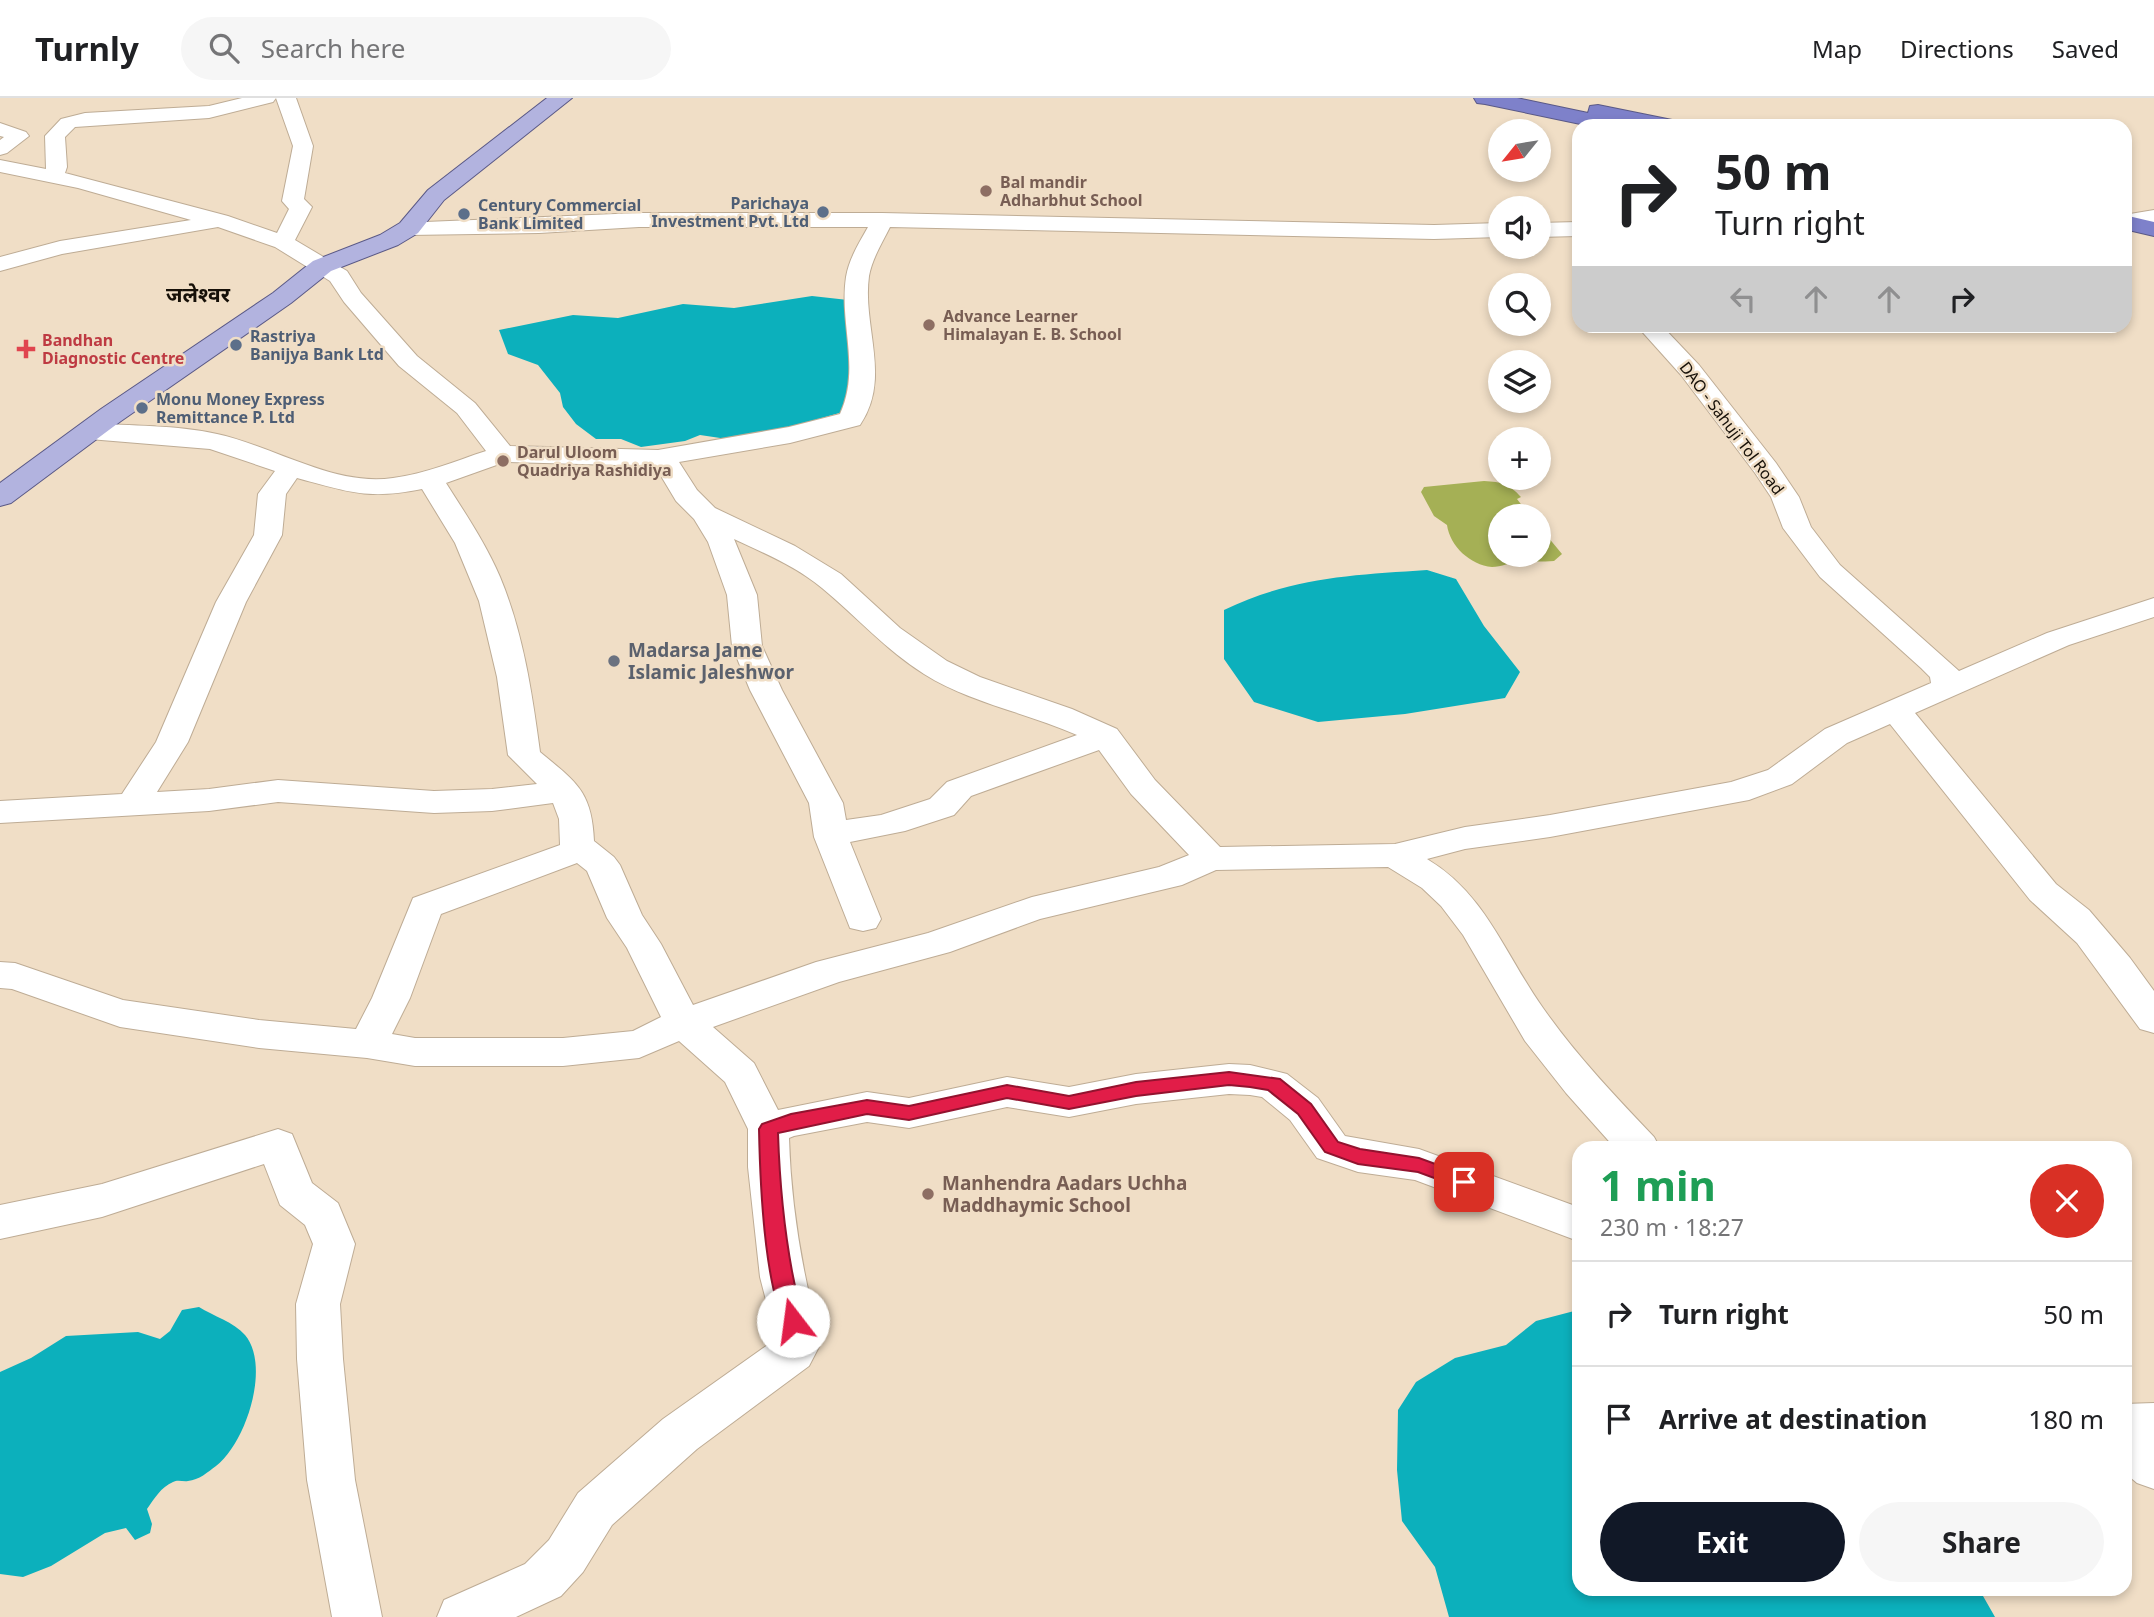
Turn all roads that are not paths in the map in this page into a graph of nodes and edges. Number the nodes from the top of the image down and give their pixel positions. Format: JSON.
{"nodes":[{"id":1,"x":266,"y":98,"type":"edge"},
{"id":2,"x":286,"y":98,"type":"edge"},
{"id":3,"x":561,"y":98,"type":"edge"},
{"id":4,"x":1485,"y":98,"type":"edge"},
{"id":5,"x":1537,"y":98,"type":"edge"},
{"id":6,"x":1588,"y":119,"type":"edge"},
{"id":7,"x":1637,"y":119,"type":"edge"},
{"id":8,"x":0,"y":129,"type":"edge"},
{"id":9,"x":0,"y":149,"type":"edge"},
{"id":10,"x":0,"y":166,"type":"edge"},
{"id":11,"x":53,"y":176,"type":"junction"},
{"id":12,"x":2154,"y":217,"type":"edge"},
{"id":13,"x":882,"y":220,"type":"junction"},
{"id":14,"x":220,"y":221,"type":"junction"},
{"id":15,"x":2132,"y":221,"type":"edge"},
{"id":16,"x":2132,"y":224,"type":"edge"},
{"id":17,"x":409,"y":228,"type":"junction"},
{"id":18,"x":2154,"y":229,"type":"edge"},
{"id":19,"x":1488,"y":230,"type":"edge"},
{"id":20,"x":1551,"y":231,"type":"edge"},
{"id":21,"x":1572,"y":233,"type":"edge"},
{"id":22,"x":2132,"y":235,"type":"edge"},
{"id":23,"x":2154,"y":240,"type":"edge"},
{"id":24,"x":283,"y":243,"type":"junction"},
{"id":25,"x":0,"y":264,"type":"edge"},
{"id":26,"x":322,"y":266,"type":"junction"},
{"id":27,"x":1656,"y":333,"type":"edge"},
{"id":28,"x":89,"y":431,"type":"junction"},
{"id":29,"x":502,"y":454,"type":"junction"},
{"id":30,"x":658,"y":457,"type":"junction"},
{"id":31,"x":291,"y":468,"type":"junction"},
{"id":32,"x":430,"y":479,"type":"junction"},
{"id":33,"x":0,"y":498,"type":"edge"},
{"id":34,"x":705,"y":514,"type":"junction"},
{"id":35,"x":2154,"y":607,"type":"edge"},
{"id":36,"x":1948,"y":688,"type":"junction"},
{"id":37,"x":1896,"y":711,"type":"junction"},
{"id":38,"x":1106,"y":736,"type":"junction"},
{"id":39,"x":566,"y":791,"type":"junction"},
{"id":40,"x":132,"y":805,"type":"junction"},
{"id":41,"x":0,"y":812,"type":"edge"},
{"id":42,"x":831,"y":836,"type":"junction"},
{"id":43,"x":582,"y":849,"type":"junction"},
{"id":44,"x":1395,"y":855,"type":"junction"},
{"id":45,"x":1211,"y":859,"type":"junction"},
{"id":46,"x":863,"y":919,"type":"dead end"},
{"id":47,"x":0,"y":975,"type":"edge"},
{"id":48,"x":2154,"y":1019,"type":"edge"},
{"id":49,"x":682,"y":1023,"type":"junction"},
{"id":50,"x":367,"y":1044,"type":"junction"},
{"id":51,"x":768,"y":1129,"type":"junction"},
{"id":52,"x":1633,"y":1141,"type":"edge"},
{"id":53,"x":0,"y":1222,"type":"edge"},
{"id":54,"x":1572,"y":1222,"type":"edge"},
{"id":55,"x":2154,"y":1423,"type":"edge"},
{"id":56,"x":2132,"y":1424,"type":"edge"},
{"id":57,"x":2132,"y":1450,"type":"edge"},
{"id":58,"x":2154,"y":1468,"type":"edge"},
{"id":59,"x":357,"y":1617,"type":"edge"},
{"id":60,"x":462,"y":1617,"type":"edge"}],
"edges":[{"from":1,"to":11,"type":"street"},
{"from":2,"to":24,"type":"street"},
{"from":3,"to":17,"type":"main road"},
{"from":4,"to":6,"type":"highway"},
{"from":5,"to":7,"type":"highway"},
{"from":8,"to":9,"type":"street"},
{"from":10,"to":11,"type":"street"},
{"from":11,"to":14,"type":"street"},
{"from":12,"to":15,"type":"street"},
{"from":13,"to":17,"type":"street"},
{"from":13,"to":19,"type":"street"},
{"from":13,"to":30,"type":"street"},
{"from":14,"to":24,"type":"street"},
{"from":14,"to":25,"type":"street"},
{"from":16,"to":18,"type":"highway"},
{"from":17,"to":26,"type":"main road"},
{"from":20,"to":21,"type":"street"},
{"from":22,"to":23,"type":"highway"},
{"from":24,"to":26,"type":"street"},
{"from":26,"to":28,"type":"main road"},
{"from":26,"to":29,"type":"street"},
{"from":27,"to":36,"type":"street","name":"DAO - Sahuji Tol Road"},
{"from":28,"to":31,"type":"street"},
{"from":28,"to":33,"type":"main road"},
{"from":29,"to":30,"type":"street"},
{"from":29,"to":32,"type":"street"},
{"from":30,"to":34,"type":"street"},
{"from":31,"to":32,"type":"street"},
{"from":31,"to":40,"type":"street"},
{"from":32,"to":39,"type":"street"},
{"from":34,"to":38,"type":"street"},
{"from":34,"to":42,"type":"street"},
{"from":35,"to":36,"type":"street"},
{"from":36,"to":37,"type":"street"},
{"from":37,"to":44,"type":"street"},
{"from":37,"to":48,"type":"street"},
{"from":38,"to":42,"type":"street"},
{"from":38,"to":45,"type":"street"},
{"from":39,"to":40,"type":"street"},
{"from":39,"to":43,"type":"street"},
{"from":40,"to":41,"type":"street"},
{"from":42,"to":46,"type":"street"},
{"from":43,"to":49,"type":"street"},
{"from":43,"to":50,"type":"street"},
{"from":44,"to":45,"type":"street"},
{"from":44,"to":52,"type":"street"},
{"from":45,"to":49,"type":"street"},
{"from":47,"to":50,"type":"street"},
{"from":49,"to":50,"type":"street"},
{"from":49,"to":51,"type":"street"},
{"from":51,"to":54,"type":"street"},
{"from":51,"to":60,"type":"street"},
{"from":53,"to":59,"type":"street"},
{"from":55,"to":56,"type":"street"},
{"from":57,"to":58,"type":"street"}]}
